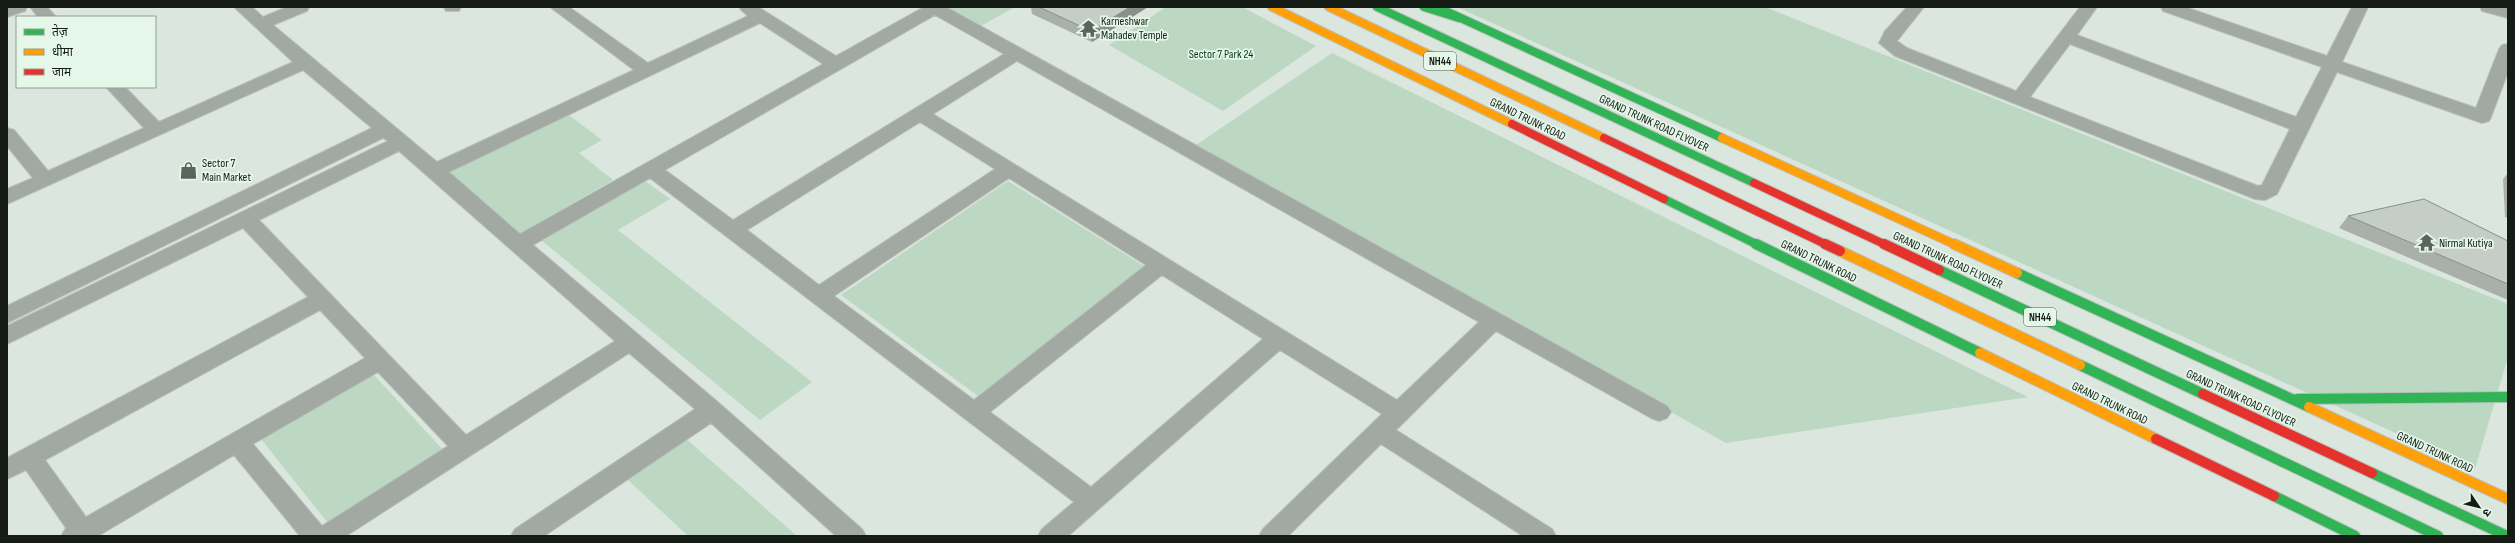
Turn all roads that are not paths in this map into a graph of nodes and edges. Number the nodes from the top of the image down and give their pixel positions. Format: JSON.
{"nodes":[{"id":1,"x":20,"y":7,"type":"edge"},
{"id":2,"x":38,"y":7,"type":"edge"},
{"id":3,"x":242,"y":7,"type":"edge"},
{"id":4,"x":301,"y":7,"type":"edge"},
{"id":5,"x":558,"y":7,"type":"edge"},
{"id":6,"x":934,"y":7,"type":"edge"},
{"id":7,"x":1272,"y":7,"type":"edge"},
{"id":8,"x":1328,"y":7,"type":"edge"},
{"id":9,"x":1377,"y":7,"type":"edge"},
{"id":10,"x":1424,"y":7,"type":"edge"},
{"id":11,"x":1436,"y":7,"type":"edge"},
{"id":12,"x":1916,"y":7,"type":"edge"},
{"id":13,"x":2089,"y":7,"type":"edge"},
{"id":14,"x":2169,"y":7,"type":"edge"},
{"id":15,"x":2359,"y":7,"type":"edge"},
{"id":16,"x":2488,"y":7,"type":"edge"},
{"id":17,"x":7,"y":12,"type":"edge"},
{"id":18,"x":753,"y":12,"type":"edge"},
{"id":19,"x":2508,"y":13,"type":"edge"},
{"id":20,"x":47,"y":16,"type":"edge"},
{"id":21,"x":1459,"y":18,"type":"junction"},
{"id":22,"x":262,"y":24,"type":"junction"},
{"id":23,"x":2066,"y":37,"type":"junction"},
{"id":24,"x":2508,"y":49,"type":"edge"},
{"id":25,"x":1017,"y":54,"type":"junction"},
{"id":26,"x":305,"y":63,"type":"junction"},
{"id":27,"x":836,"y":64,"type":"junction"},
{"id":28,"x":2332,"y":64,"type":"junction"},
{"id":29,"x":646,"y":70,"type":"junction"},
{"id":30,"x":116,"y":88,"type":"edge"},
{"id":31,"x":2019,"y":99,"type":"junction"},
{"id":32,"x":920,"y":113,"type":"junction"},
{"id":33,"x":2302,"y":126,"type":"junction"},
{"id":34,"x":385,"y":129,"type":"junction"},
{"id":35,"x":156,"y":130,"type":"junction"},
{"id":36,"x":9,"y":139,"type":"edge"},
{"id":37,"x":400,"y":143,"type":"junction"},
{"id":38,"x":650,"y":168,"type":"junction"},
{"id":39,"x":1009,"y":169,"type":"junction"},
{"id":40,"x":434,"y":171,"type":"junction"},
{"id":41,"x":45,"y":180,"type":"junction"},
{"id":42,"x":7,"y":197,"type":"edge"},
{"id":43,"x":245,"y":218,"type":"junction"},
{"id":44,"x":732,"y":230,"type":"junction"},
{"id":45,"x":517,"y":245,"type":"junction"},
{"id":46,"x":1161,"y":264,"type":"junction"},
{"id":47,"x":818,"y":296,"type":"junction"},
{"id":48,"x":322,"y":299,"type":"junction"},
{"id":49,"x":34,"y":312,"type":"junction"},
{"id":50,"x":7,"y":315,"type":"edge"},
{"id":51,"x":1494,"y":320,"type":"junction"},
{"id":52,"x":7,"y":336,"type":"edge"},
{"id":53,"x":1279,"y":338,"type":"junction"},
{"id":54,"x":630,"y":342,"type":"junction"},
{"id":55,"x":380,"y":360,"type":"junction"},
{"id":56,"x":2508,"y":397,"type":"edge"},
{"id":57,"x":2290,"y":399,"type":"junction"},
{"id":58,"x":712,"y":410,"type":"junction"},
{"id":59,"x":1659,"y":412,"type":"dead end"},
{"id":60,"x":973,"y":413,"type":"junction"},
{"id":61,"x":1399,"y":413,"type":"junction"},
{"id":62,"x":1379,"y":431,"type":"junction"},
{"id":63,"x":237,"y":442,"type":"junction"},
{"id":64,"x":464,"y":448,"type":"junction"},
{"id":65,"x":30,"y":457,"type":"junction"},
{"id":66,"x":7,"y":470,"type":"edge"},
{"id":67,"x":2508,"y":499,"type":"edge"},
{"id":68,"x":1091,"y":501,"type":"junction"},
{"id":69,"x":536,"y":533,"type":"edge"},
{"id":70,"x":80,"y":534,"type":"edge"},
{"id":71,"x":315,"y":536,"type":"edge"},
{"id":72,"x":326,"y":536,"type":"edge"},
{"id":73,"x":853,"y":536,"type":"edge"},
{"id":74,"x":1051,"y":536,"type":"edge"},
{"id":75,"x":1272,"y":536,"type":"edge"},
{"id":76,"x":1543,"y":536,"type":"edge"},
{"id":77,"x":2355,"y":536,"type":"edge"},
{"id":78,"x":2438,"y":536,"type":"edge"},
{"id":79,"x":2507,"y":536,"type":"edge"}],
"edges":[{"from":1,"to":17,"type":"street"},
{"from":2,"to":20,"type":"street"},
{"from":3,"to":22,"type":"street"},
{"from":4,"to":22,"type":"street"},
{"from":5,"to":29,"type":"street"},
{"from":6,"to":25,"type":"street"},
{"from":6,"to":27,"type":"street"},
{"from":7,"to":77,"type":"main road","name":"GRAND TRUNK ROAD"},
{"from":8,"to":78,"type":"main road","number":"NH44"},
{"from":9,"to":79,"type":"main road","name":"GRAND TRUNK ROAD FLYOVER","number":"NH44"},
{"from":10,"to":21,"type":"main road"},
{"from":11,"to":21,"type":"main road","name":"GRAND TRUNK ROAD"},
{"from":12,"to":31,"type":"street"},
{"from":13,"to":23,"type":"street"},
{"from":14,"to":28,"type":"street"},
{"from":15,"to":28,"type":"street"},
{"from":16,"to":19,"type":"street"},
{"from":18,"to":27,"type":"street"},
{"from":18,"to":29,"type":"street"},
{"from":21,"to":57,"type":"main road","name":"GRAND TRUNK ROAD"},
{"from":22,"to":26,"type":"street"},
{"from":23,"to":31,"type":"street"},
{"from":23,"to":33,"type":"street"},
{"from":24,"to":28,"type":"street"},
{"from":25,"to":32,"type":"street"},
{"from":25,"to":51,"type":"street"},
{"from":26,"to":34,"type":"street"},
{"from":26,"to":35,"type":"street"},
{"from":27,"to":38,"type":"street"},
{"from":28,"to":33,"type":"street"},
{"from":29,"to":40,"type":"street"},
{"from":30,"to":35,"type":"street"},
{"from":31,"to":33,"type":"street"},
{"from":32,"to":39,"type":"street"},
{"from":32,"to":44,"type":"street"},
{"from":34,"to":37,"type":"street"},
{"from":34,"to":49,"type":"street"},
{"from":35,"to":41,"type":"street"},
{"from":36,"to":41,"type":"street"},
{"from":37,"to":40,"type":"street"},
{"from":37,"to":43,"type":"street"},
{"from":38,"to":44,"type":"street"},
{"from":38,"to":45,"type":"street"},
{"from":39,"to":46,"type":"street"},
{"from":39,"to":47,"type":"street"},
{"from":40,"to":45,"type":"street"},
{"from":41,"to":42,"type":"street"},
{"from":43,"to":48,"type":"street"},
{"from":43,"to":49,"type":"street"},
{"from":44,"to":47,"type":"street"},
{"from":45,"to":54,"type":"street"},
{"from":46,"to":53,"type":"street"},
{"from":46,"to":60,"type":"street"},
{"from":47,"to":60,"type":"street"},
{"from":48,"to":55,"type":"street"},
{"from":48,"to":65,"type":"street"},
{"from":49,"to":50,"type":"street"},
{"from":49,"to":52,"type":"street"},
{"from":51,"to":59,"type":"street"},
{"from":51,"to":61,"type":"street"},
{"from":53,"to":61,"type":"street"},
{"from":53,"to":68,"type":"street"},
{"from":54,"to":58,"type":"street"},
{"from":54,"to":64,"type":"street"},
{"from":55,"to":63,"type":"street"},
{"from":55,"to":64,"type":"street"},
{"from":56,"to":57,"type":"main road"},
{"from":57,"to":67,"type":"main road","name":"GRAND TRUNK ROAD"},
{"from":58,"to":69,"type":"street"},
{"from":58,"to":73,"type":"street"},
{"from":60,"to":68,"type":"street"},
{"from":61,"to":62,"type":"street"},
{"from":62,"to":75,"type":"street"},
{"from":62,"to":76,"type":"street"},
{"from":63,"to":70,"type":"street"},
{"from":63,"to":71,"type":"street"},
{"from":64,"to":72,"type":"street"},
{"from":65,"to":66,"type":"street"},
{"from":65,"to":70,"type":"street"},
{"from":68,"to":74,"type":"street"}]}
